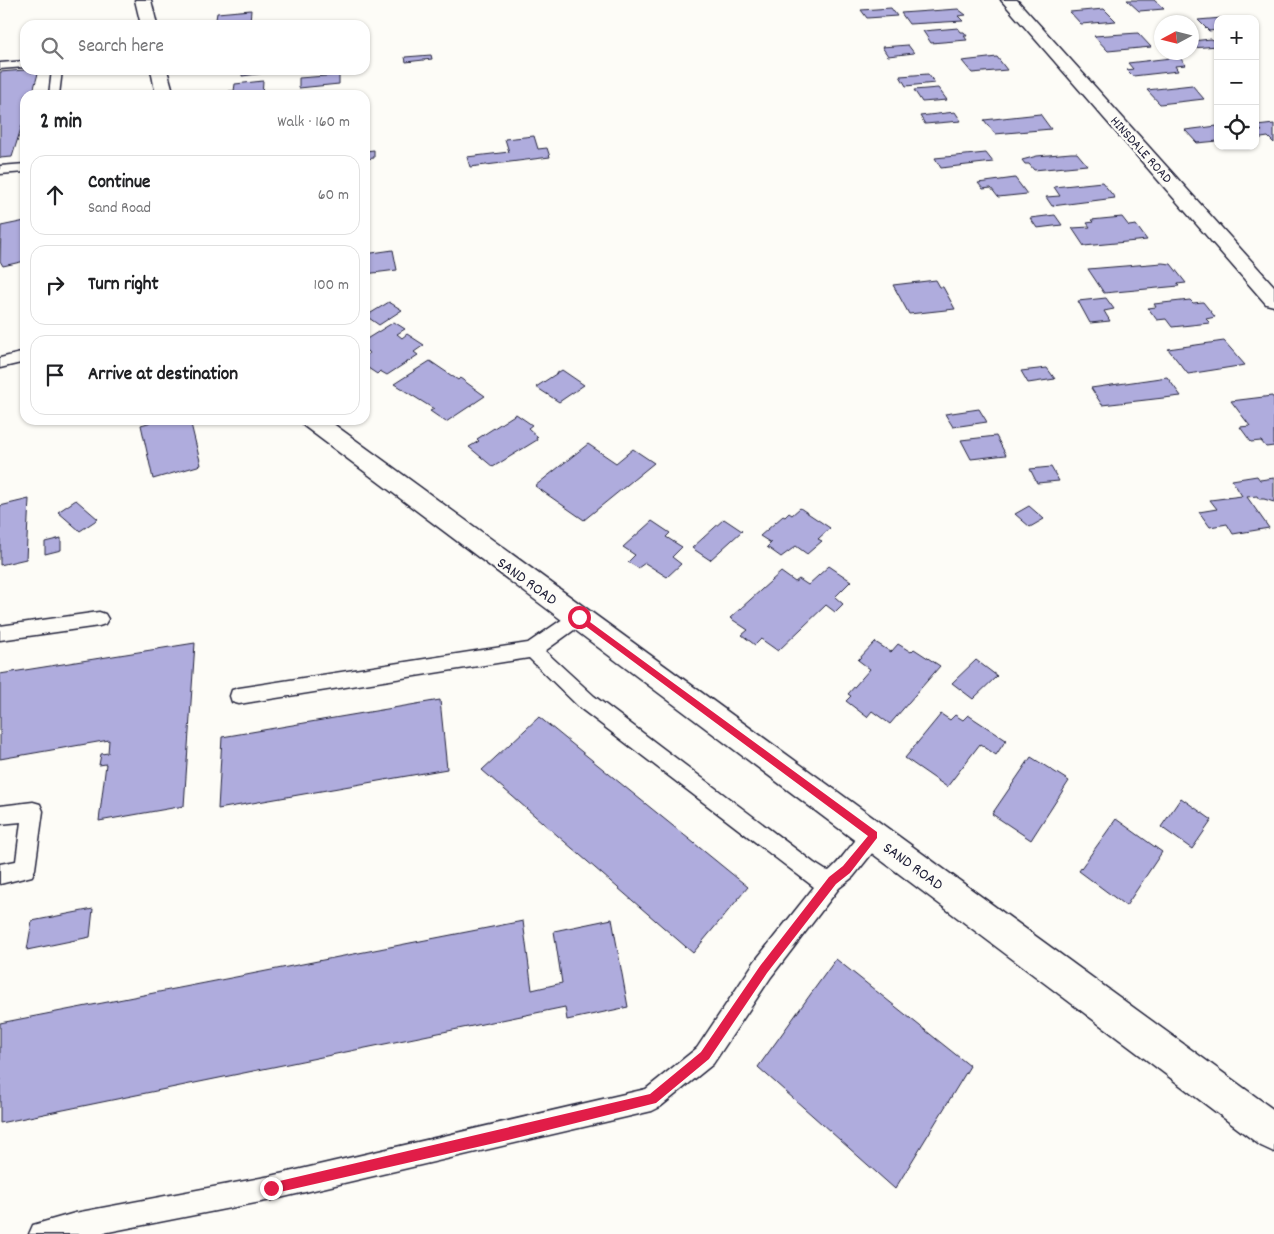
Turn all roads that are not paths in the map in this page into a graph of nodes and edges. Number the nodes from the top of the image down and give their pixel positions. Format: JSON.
{"nodes":[{"id":1,"x":143,"y":0,"type":"edge"},
{"id":2,"x":1009,"y":0,"type":"edge"},
{"id":3,"x":147,"y":20,"type":"edge"},
{"id":4,"x":20,"y":64,"type":"edge"},
{"id":5,"x":0,"y":66,"type":"edge"},
{"id":6,"x":56,"y":75,"type":"edge"},
{"id":7,"x":160,"y":75,"type":"edge"},
{"id":8,"x":55,"y":90,"type":"edge"},
{"id":9,"x":164,"y":90,"type":"edge"},
{"id":10,"x":20,"y":168,"type":"edge"},
{"id":11,"x":0,"y":170,"type":"edge"},
{"id":12,"x":1274,"y":299,"type":"edge"},
{"id":13,"x":20,"y":358,"type":"edge"},
{"id":14,"x":0,"y":363,"type":"edge"},
{"id":15,"x":319,"y":425,"type":"edge"},
{"id":16,"x":579,"y":617,"type":"junction"},
{"id":17,"x":99,"y":619,"type":"dead end"},
{"id":18,"x":0,"y":633,"type":"edge"},
{"id":19,"x":532,"y":650,"type":"junction"},
{"id":20,"x":240,"y":696,"type":"dead end"},
{"id":21,"x":0,"y":815,"type":"edge"},
{"id":22,"x":874,"y":835,"type":"junction"},
{"id":23,"x":0,"y":874,"type":"edge"},
{"id":24,"x":832,"y":881,"type":"junction"},
{"id":25,"x":1274,"y":1132,"type":"edge"},
{"id":26,"x":42,"y":1234,"type":"edge"}],
"edges":[{"from":1,"to":3,"type":"street"},
{"from":2,"to":12,"type":"street","name":"HINSDALE ROAD"},
{"from":4,"to":5,"type":"lane"},
{"from":6,"to":8,"type":"lane"},
{"from":7,"to":9,"type":"street"},
{"from":10,"to":11,"type":"lane"},
{"from":13,"to":14,"type":"lane"},
{"from":15,"to":16,"type":"street","name":"SAND ROAD"},
{"from":16,"to":19,"type":"lane"},
{"from":16,"to":22,"type":"street","name":"SAND ROAD"},
{"from":17,"to":18,"type":"lane"},
{"from":19,"to":20,"type":"lane"},
{"from":19,"to":24,"type":"lane"},
{"from":21,"to":23,"type":"lane"},
{"from":22,"to":24,"type":"lane"},
{"from":22,"to":25,"type":"street","name":"SAND ROAD"},
{"from":24,"to":26,"type":"lane"}]}
